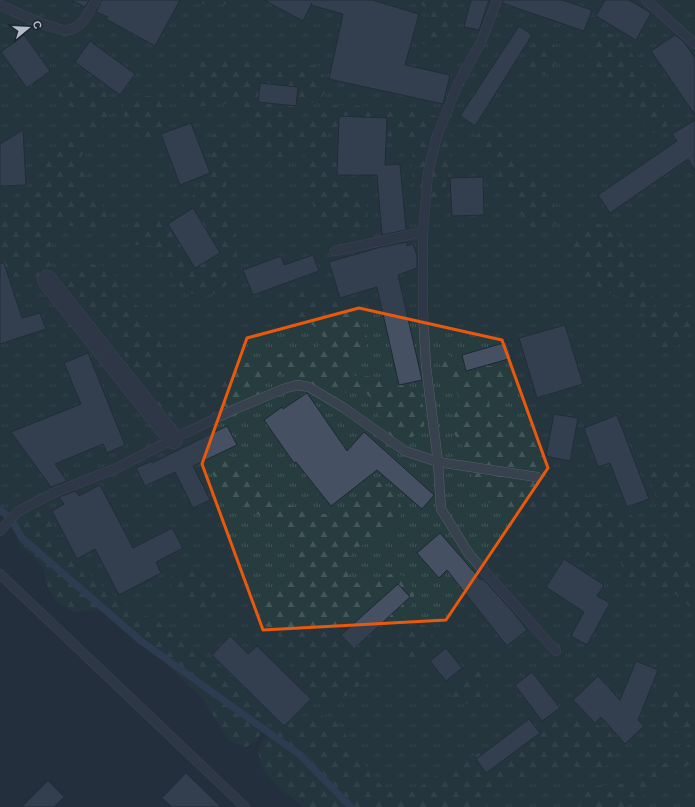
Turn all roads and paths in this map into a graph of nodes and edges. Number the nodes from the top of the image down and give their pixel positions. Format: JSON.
{"nodes":[{"id":1,"x":96,"y":0,"type":"edge"},
{"id":2,"x":498,"y":0,"type":"edge"},
{"id":3,"x":646,"y":0,"type":"edge"},
{"id":4,"x":0,"y":5,"type":"edge"},
{"id":5,"x":695,"y":44,"type":"edge"},
{"id":6,"x":423,"y":232,"type":"junction"},
{"id":7,"x":336,"y":251,"type":"dead end"},
{"id":8,"x":47,"y":280,"type":"dead end"},
{"id":9,"x":173,"y":439,"type":"junction"},
{"id":10,"x":438,"y":462,"type":"junction"},
{"id":11,"x":537,"y":477,"type":"dead end"},
{"id":12,"x":0,"y":531,"type":"edge"},
{"id":13,"x":0,"y":574,"type":"edge"},
{"id":14,"x":556,"y":651,"type":"dead end"},
{"id":15,"x":244,"y":807,"type":"edge"}],
"edges":[{"from":1,"to":4,"type":"lane"},
{"from":2,"to":6,"type":"lane"},
{"from":3,"to":5,"type":"lane"},
{"from":6,"to":7,"type":"lane"},
{"from":6,"to":10,"type":"lane"},
{"from":8,"to":9,"type":"street"},
{"from":9,"to":10,"type":"lane"},
{"from":9,"to":12,"type":"lane"},
{"from":10,"to":11,"type":"lane"},
{"from":10,"to":14,"type":"lane"},
{"from":13,"to":15,"type":"lane"}]}
